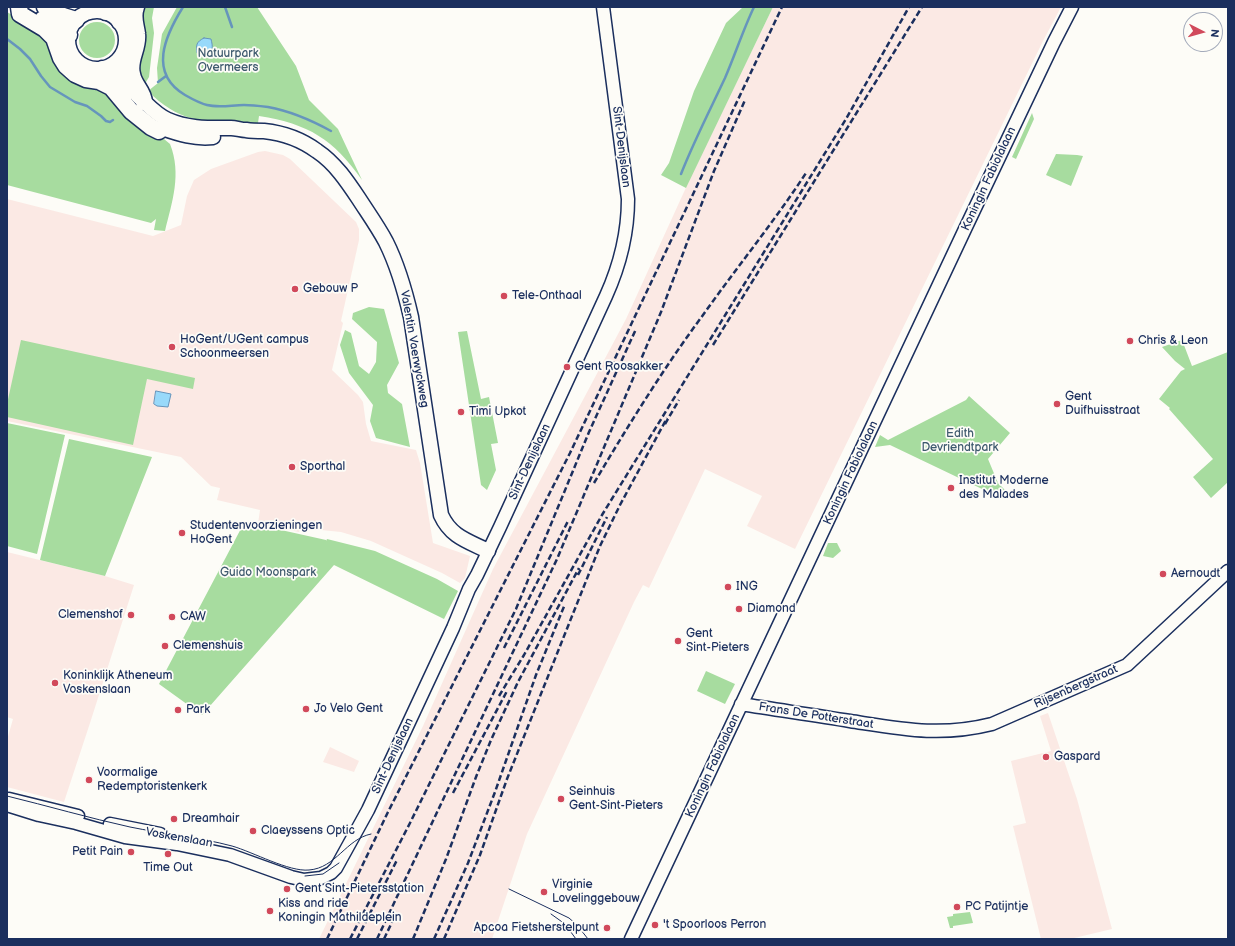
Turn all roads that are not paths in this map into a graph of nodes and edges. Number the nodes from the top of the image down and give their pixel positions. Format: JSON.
{"nodes":[{"id":1,"x":20,"y":7,"type":"edge"},
{"id":2,"x":45,"y":7,"type":"edge"},
{"id":3,"x":127,"y":7,"type":"edge"},
{"id":4,"x":136,"y":7,"type":"edge"},
{"id":5,"x":603,"y":7,"type":"edge"},
{"id":6,"x":1072,"y":7,"type":"edge"},
{"id":7,"x":108,"y":10,"type":"edge"},
{"id":8,"x":76,"y":20,"type":"junction"},
{"id":9,"x":120,"y":22,"type":"junction"},
{"id":10,"x":69,"y":35,"type":"junction"},
{"id":11,"x":121,"y":56,"type":"junction"},
{"id":12,"x":102,"y":68,"type":"junction"},
{"id":13,"x":144,"y":102,"type":"junction"},
{"id":14,"x":246,"y":130,"type":"junction"},
{"id":15,"x":159,"y":132,"type":"dead end"},
{"id":16,"x":488,"y":551,"type":"junction"},
{"id":17,"x":1228,"y":571,"type":"edge"},
{"id":18,"x":741,"y":704,"type":"junction"},
{"id":19,"x":892,"y":727,"type":"joint"},
{"id":20,"x":7,"y":798,"type":"edge"},
{"id":21,"x":7,"y":805,"type":"edge"},
{"id":22,"x":344,"y":855,"type":"junction"},
{"id":23,"x":313,"y":880,"type":"joint"},
{"id":24,"x":631,"y":939,"type":"edge"}],
"edges":[{"from":1,"to":10,"type":"highway"},
{"from":1,"to":15,"type":"highway"},
{"from":2,"to":8,"type":"highway"},
{"from":3,"to":9,"type":"highway"},
{"from":4,"to":13,"type":"highway"},
{"from":5,"to":16,"type":"street","name":"Sint-Denijslaan"},
{"from":6,"to":18,"type":"street","name":"Koningin Fabiolalaan"},
{"from":7,"to":8,"type":"main road"},
{"from":7,"to":9,"type":"main road"},
{"from":8,"to":10,"type":"main road"},
{"from":9,"to":11,"type":"main road"},
{"from":10,"to":12,"type":"main road"},
{"from":11,"to":12,"type":"main road"},
{"from":11,"to":13,"type":"main road","name":"Valentin Vaerwyckweg"},
{"from":12,"to":14,"type":"main road","name":"Valentin Vaerwyckweg"},
{"from":13,"to":14,"type":"main road","name":"Valentin Vaerwyckweg"},
{"from":14,"to":16,"type":"main road","name":"Valentin Vaerwyckweg"},
{"from":16,"to":22,"type":"street","name":"Sint-Denijslaan"},
{"from":17,"to":19,"type":"street","name":"Rijsenbergstraat"},
{"from":18,"to":19,"type":"street","name":"Frans De Potterstraat"},
{"from":18,"to":24,"type":"street","name":"Koningin Fabiolalaan"},
{"from":20,"to":22,"type":"street","name":"Voskenslaan"},
{"from":21,"to":23,"type":"street","name":"Voskenslaan"},
{"from":22,"to":23,"type":"street","name":"Sint-Denijslaan"}]}
